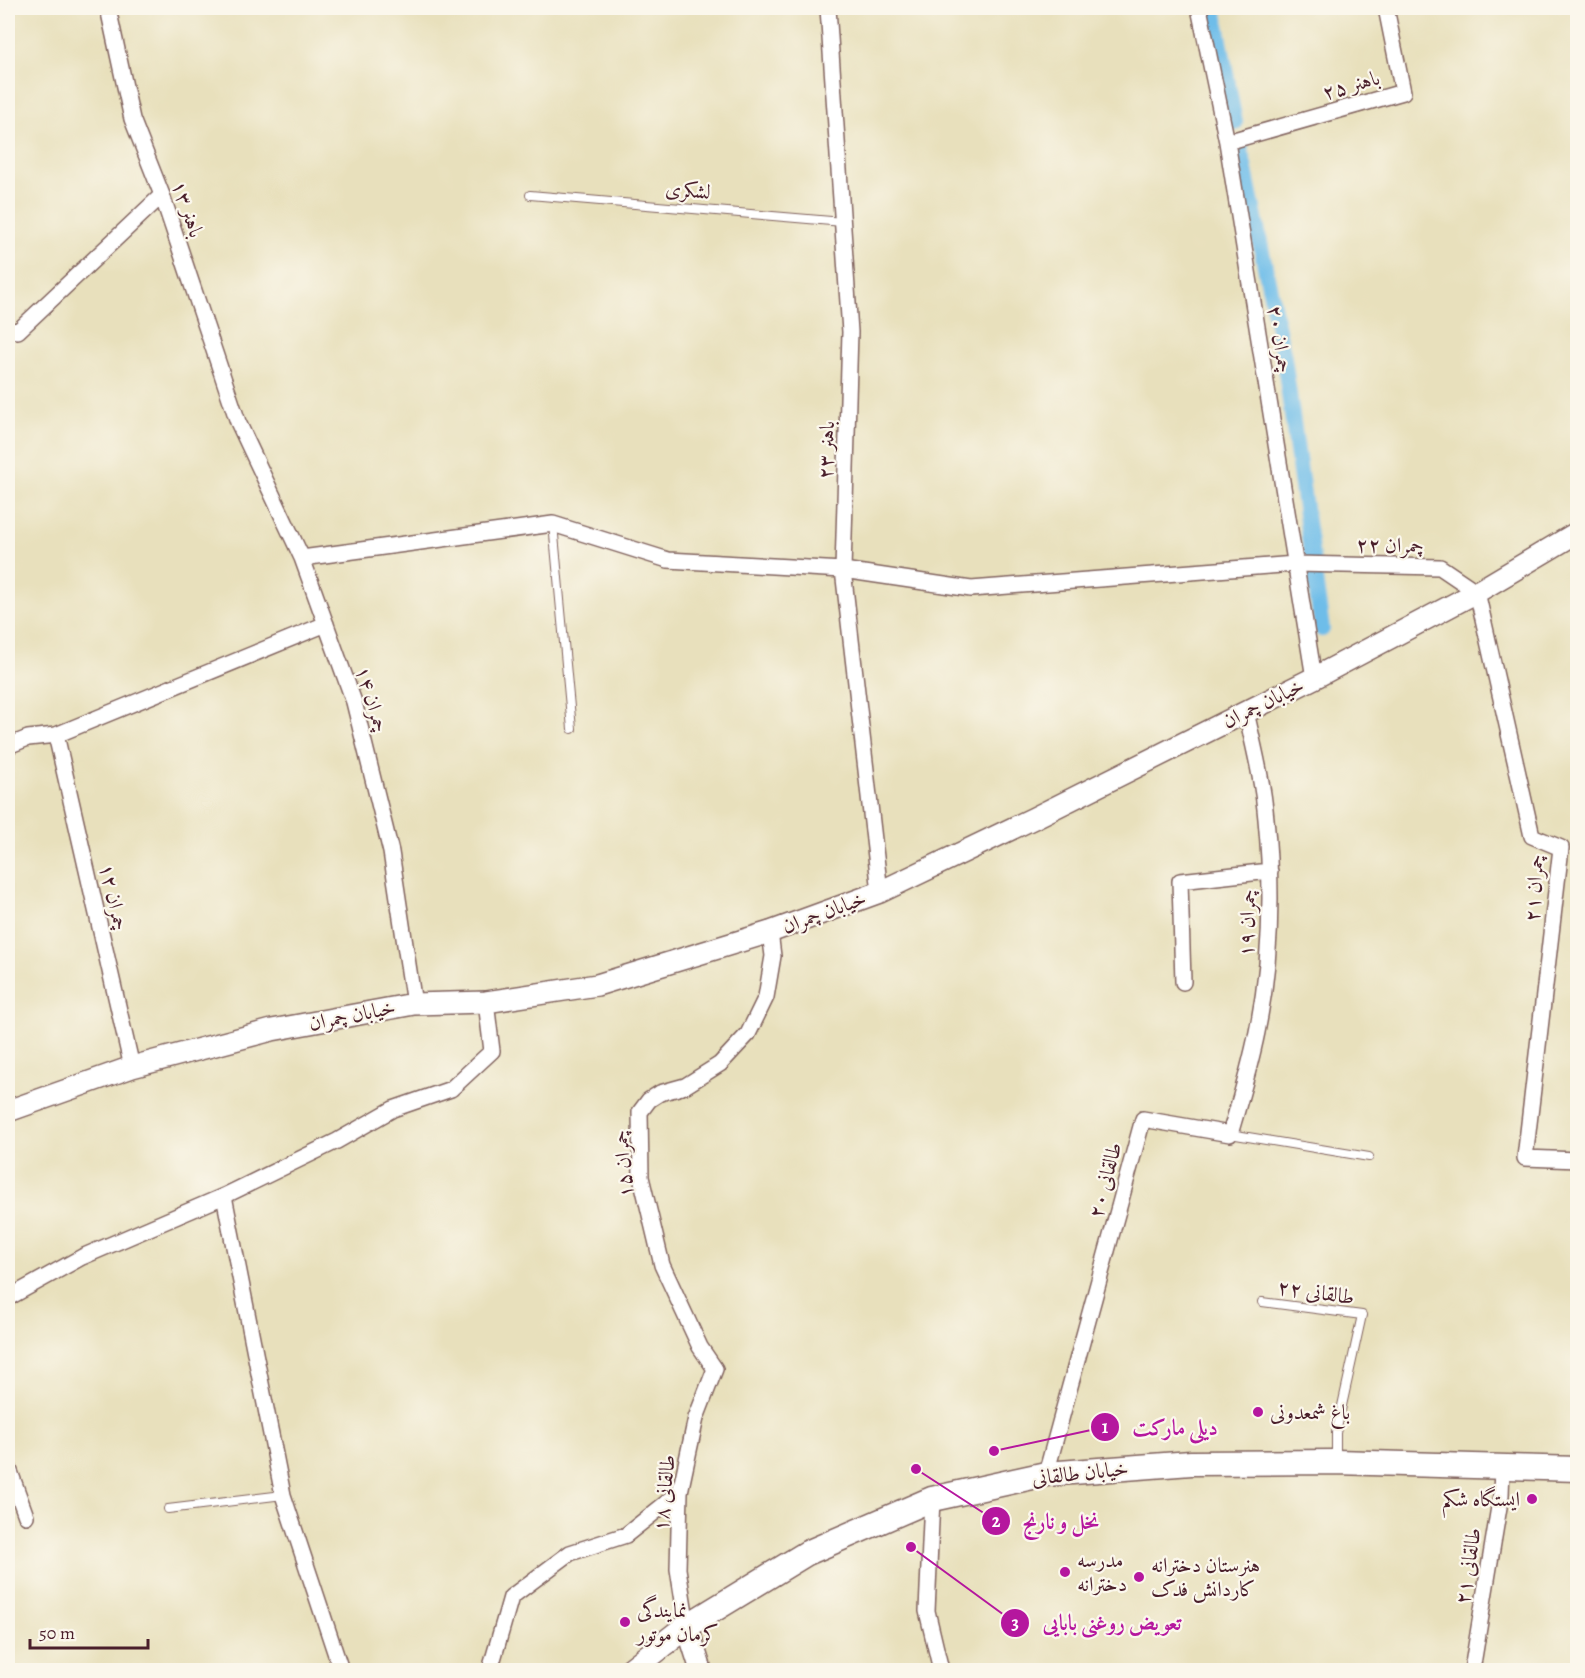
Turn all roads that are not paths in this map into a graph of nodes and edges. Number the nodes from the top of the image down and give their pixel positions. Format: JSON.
{"nodes":[{"id":1,"x":108,"y":8,"type":"edge"},
{"id":2,"x":828,"y":8,"type":"edge"},
{"id":3,"x":1199,"y":8,"type":"edge"},
{"id":4,"x":1386,"y":8,"type":"edge"},
{"id":5,"x":1227,"y":142,"type":"junction"},
{"id":6,"x":162,"y":195,"type":"junction"},
{"id":7,"x":530,"y":195,"type":"dead end"},
{"id":8,"x":843,"y":222,"type":"junction"},
{"id":9,"x":8,"y":330,"type":"edge"},
{"id":10,"x":238,"y":422,"type":"joint"},
{"id":11,"x":553,"y":524,"type":"junction"},
{"id":12,"x":1578,"y":532,"type":"edge"},
{"id":13,"x":302,"y":558,"type":"junction"},
{"id":14,"x":1295,"y":564,"type":"junction"},
{"id":15,"x":843,"y":570,"type":"junction"},
{"id":16,"x":1477,"y":592,"type":"junction"},
{"id":17,"x":326,"y":624,"type":"junction"},
{"id":18,"x":1314,"y":678,"type":"junction"},
{"id":19,"x":1246,"y":711,"type":"junction"},
{"id":20,"x":572,"y":729,"type":"dead end"},
{"id":21,"x":56,"y":735,"type":"junction"},
{"id":22,"x":8,"y":746,"type":"edge"},
{"id":23,"x":1270,"y":871,"type":"junction"},
{"id":24,"x":880,"y":892,"type":"junction"},
{"id":25,"x":770,"y":932,"type":"junction"},
{"id":26,"x":1183,"y":982,"type":"dead end"},
{"id":27,"x":486,"y":1002,"type":"junction"},
{"id":28,"x":414,"y":1004,"type":"junction"},
{"id":29,"x":132,"y":1067,"type":"junction"},
{"id":30,"x":8,"y":1111,"type":"edge"},
{"id":31,"x":1230,"y":1134,"type":"junction"},
{"id":32,"x":1369,"y":1157,"type":"dead end"},
{"id":33,"x":1578,"y":1160,"type":"edge"},
{"id":34,"x":224,"y":1196,"type":"junction"},
{"id":35,"x":8,"y":1298,"type":"edge"},
{"id":36,"x":1262,"y":1302,"type":"dead end"},
{"id":37,"x":715,"y":1369,"type":"joint"},
{"id":38,"x":1336,"y":1462,"type":"junction"},
{"id":39,"x":8,"y":1466,"type":"edge"},
{"id":40,"x":1502,"y":1467,"type":"junction"},
{"id":41,"x":1578,"y":1469,"type":"edge"},
{"id":42,"x":1046,"y":1474,"type":"junction"},
{"id":43,"x":680,"y":1492,"type":"junction"},
{"id":44,"x":283,"y":1495,"type":"junction"},
{"id":45,"x":932,"y":1499,"type":"junction"},
{"id":46,"x":168,"y":1509,"type":"dead end"},
{"id":47,"x":26,"y":1516,"type":"dead end"},
{"id":48,"x":687,"y":1626,"type":"junction"},
{"id":49,"x":340,"y":1671,"type":"edge"},
{"id":50,"x":490,"y":1671,"type":"edge"},
{"id":51,"x":631,"y":1671,"type":"edge"},
{"id":52,"x":701,"y":1671,"type":"edge"},
{"id":53,"x":941,"y":1671,"type":"edge"},
{"id":54,"x":1472,"y":1671,"type":"edge"}],
"edges":[{"from":1,"to":6,"type":"street","name":"باهنر ۱۳"},
{"from":2,"to":8,"type":"street","name":"باهنر ۲۳"},
{"from":3,"to":5,"type":"street","name":"چمران ۲۰"},
{"from":4,"to":5,"type":"street","name":"باهنر ۲۵"},
{"from":5,"to":14,"type":"street","name":"چمران ۲۰"},
{"from":6,"to":9,"type":"street"},
{"from":6,"to":10,"type":"street","name":"باهنر ۱۳"},
{"from":7,"to":8,"type":"lane","name":"لشکری"},
{"from":8,"to":15,"type":"street","name":"باهنر ۲۳"},
{"from":10,"to":13,"type":"street","name":"چمران ۱۴"},
{"from":11,"to":13,"type":"street"},
{"from":11,"to":15,"type":"street","name":"چمران ۲۲"},
{"from":11,"to":20,"type":"lane"},
{"from":12,"to":16,"type":"main road","name":"خیابان چمران"},
{"from":13,"to":17,"type":"street","name":"چمران ۱۴"},
{"from":14,"to":15,"type":"street","name":"چمران ۲۲"},
{"from":14,"to":16,"type":"street","name":"چمران ۲۲"},
{"from":14,"to":18,"type":"street","name":"چمران ۲۰"},
{"from":15,"to":24,"type":"street","name":"باهنر ۲۳"},
{"from":16,"to":18,"type":"main road","name":"خیابان چمران"},
{"from":16,"to":33,"type":"street","name":"چمران ۲۱"},
{"from":17,"to":21,"type":"street"},
{"from":17,"to":28,"type":"street","name":"چمران ۱۴"},
{"from":18,"to":19,"type":"main road","name":"خیابان چمران"},
{"from":19,"to":23,"type":"street","name":"چمران ۱۹"},
{"from":19,"to":24,"type":"main road","name":"خیابان چمران"},
{"from":21,"to":22,"type":"street"},
{"from":21,"to":29,"type":"street","name":"چمران ۱۲"},
{"from":23,"to":26,"type":"street"},
{"from":23,"to":31,"type":"street","name":"چمران ۱۹"},
{"from":24,"to":25,"type":"main road","name":"خیابان چمران"},
{"from":25,"to":27,"type":"main road","name":"خیابان چمران"},
{"from":25,"to":37,"type":"street","name":"چمران ۱۵"},
{"from":27,"to":28,"type":"main road","name":"خیابان چمران"},
{"from":27,"to":34,"type":"street"},
{"from":28,"to":29,"type":"main road","name":"خیابان چمران"},
{"from":29,"to":30,"type":"main road","name":"خیابان چمران"},
{"from":31,"to":32,"type":"lane","name":"طالقانی ۲۰"},
{"from":31,"to":42,"type":"street","name":"طالقانی ۲۰"},
{"from":34,"to":35,"type":"street"},
{"from":34,"to":44,"type":"street"},
{"from":36,"to":38,"type":"lane","name":"طالقانی ۲۲"},
{"from":37,"to":43,"type":"street","name":"طالقانی ۱۸"},
{"from":38,"to":40,"type":"main road","name":"خیابان طالقانی"},
{"from":38,"to":42,"type":"main road","name":"خیابان طالقانی"},
{"from":39,"to":47,"type":"street"},
{"from":40,"to":41,"type":"main road","name":"خیابان طالقانی"},
{"from":40,"to":54,"type":"street","name":"طالقانی ۲۱"},
{"from":42,"to":45,"type":"main road","name":"خیابان طالقانی"},
{"from":43,"to":48,"type":"street","name":"طالقانی ۱۸"},
{"from":43,"to":50,"type":"street"},
{"from":44,"to":46,"type":"lane"},
{"from":44,"to":49,"type":"street"},
{"from":45,"to":48,"type":"main road","name":"خیابان طالقانی"},
{"from":45,"to":53,"type":"street"},
{"from":48,"to":51,"type":"main road","name":"خیابان طالقانی"},
{"from":48,"to":52,"type":"main road"}]}
